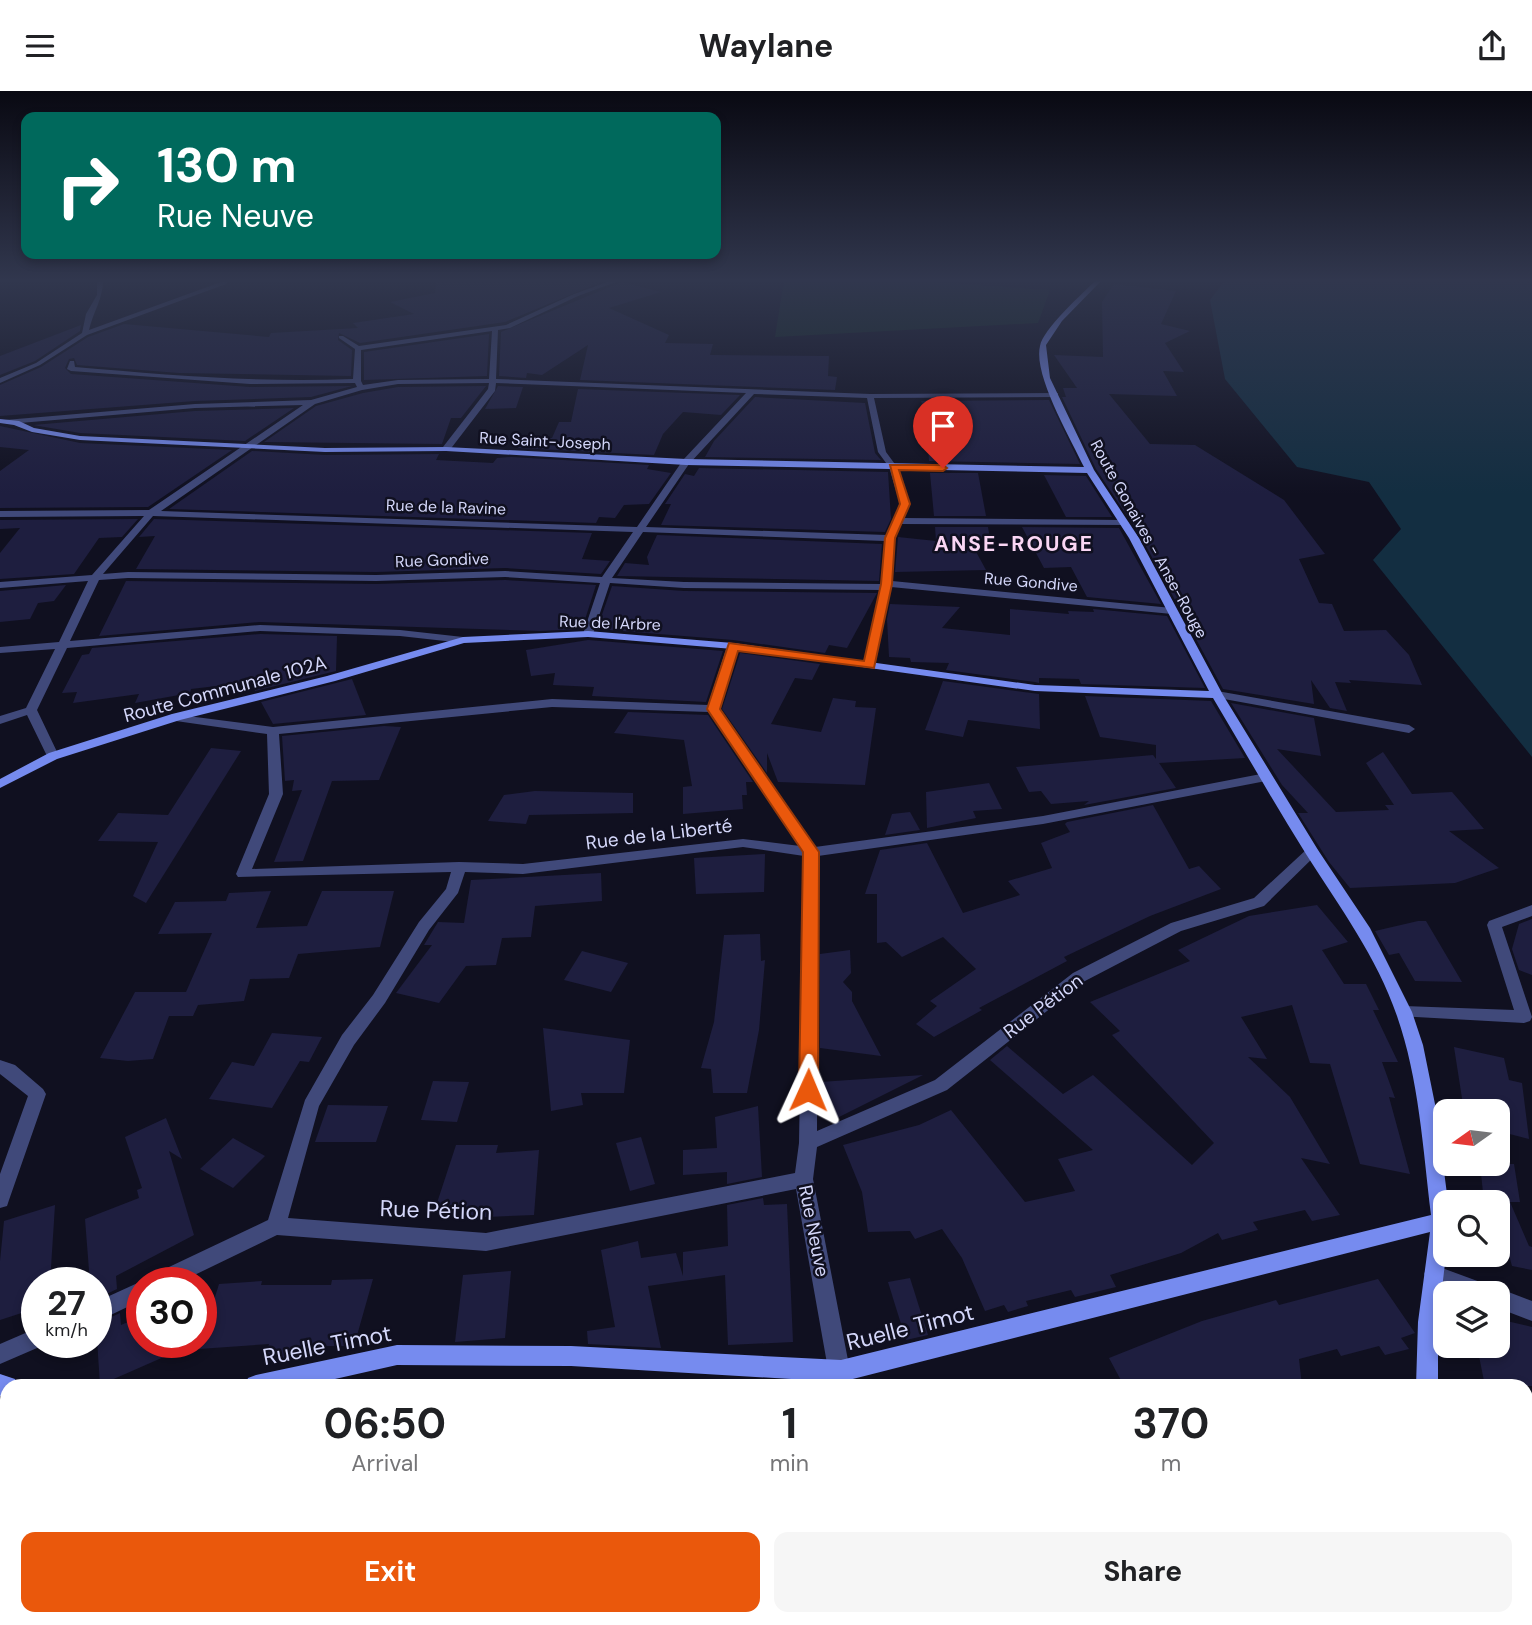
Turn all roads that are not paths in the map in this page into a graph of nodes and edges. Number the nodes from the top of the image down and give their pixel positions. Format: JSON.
{"nodes":[{"id":1,"x":57,"y":352,"type":"edge"},
{"id":2,"x":358,"y":352,"type":"edge"},
{"id":3,"x":495,"y":352,"type":"edge"},
{"id":4,"x":1044,"y":352,"type":"edge"},
{"id":5,"x":72,"y":362,"type":"dead end"},
{"id":6,"x":0,"y":381,"type":"edge"},
{"id":7,"x":494,"y":381,"type":"junction"},
{"id":8,"x":359,"y":385,"type":"junction"},
{"id":9,"x":751,"y":392,"type":"junction"},
{"id":10,"x":1055,"y":395,"type":"junction"},
{"id":11,"x":870,"y":396,"type":"junction"},
{"id":12,"x":312,"y":402,"type":"junction"},
{"id":13,"x":4,"y":421,"type":"edge"},
{"id":14,"x":249,"y":444,"type":"junction"},
{"id":15,"x":446,"y":449,"type":"junction"},
{"id":16,"x":686,"y":462,"type":"junction"},
{"id":17,"x":893,"y":467,"type":"junction"},
{"id":18,"x":1090,"y":470,"type":"junction"},
{"id":19,"x":0,"y":513,"type":"edge"},
{"id":20,"x":151,"y":513,"type":"junction"},
{"id":21,"x":898,"y":521,"type":"junction"},
{"id":22,"x":1124,"y":523,"type":"junction"},
{"id":23,"x":640,"y":530,"type":"junction"},
{"id":24,"x":890,"y":538,"type":"junction"},
{"id":25,"x":96,"y":576,"type":"junction"},
{"id":26,"x":606,"y":579,"type":"junction"},
{"id":27,"x":0,"y":585,"type":"edge"},
{"id":28,"x":886,"y":586,"type":"junction"},
{"id":29,"x":1172,"y":611,"type":"junction"},
{"id":30,"x":588,"y":634,"type":"junction"},
{"id":31,"x":463,"y":641,"type":"junction"},
{"id":32,"x":62,"y":644,"type":"junction"},
{"id":33,"x":733,"y":646,"type":"junction"},
{"id":34,"x":0,"y":650,"type":"edge"},
{"id":35,"x":869,"y":665,"type":"junction"},
{"id":36,"x":1217,"y":695,"type":"junction"},
{"id":37,"x":713,"y":709,"type":"junction"},
{"id":38,"x":31,"y":710,"type":"junction"},
{"id":39,"x":176,"y":717,"type":"junction"},
{"id":40,"x":0,"y":720,"type":"edge"},
{"id":41,"x":1409,"y":729,"type":"dead end"},
{"id":42,"x":273,"y":731,"type":"junction"},
{"id":43,"x":53,"y":756,"type":"junction"},
{"id":44,"x":1266,"y":776,"type":"junction"},
{"id":45,"x":0,"y":784,"type":"edge"},
{"id":46,"x":811,"y":852,"type":"junction"},
{"id":47,"x":1312,"y":852,"type":"junction"},
{"id":48,"x":459,"y":867,"type":"junction"},
{"id":49,"x":1532,"y":909,"type":"edge"},
{"id":50,"x":1404,"y":1012,"type":"junction"},
{"id":51,"x":0,"y":1067,"type":"edge"},
{"id":52,"x":808,"y":1143,"type":"junction"},
{"id":53,"x":804,"y":1179,"type":"junction"},
{"id":54,"x":1437,"y":1190,"type":"edge"},
{"id":55,"x":0,"y":1200,"type":"edge"},
{"id":56,"x":1433,"y":1223,"type":"edge"},
{"id":57,"x":276,"y":1226,"type":"junction"},
{"id":58,"x":190,"y":1267,"type":"edge"},
{"id":59,"x":1435,"y":1267,"type":"edge"},
{"id":60,"x":1434,"y":1274,"type":"junction"},
{"id":61,"x":1452,"y":1281,"type":"edge"},
{"id":62,"x":1510,"y":1303,"type":"edge"},
{"id":63,"x":1532,"y":1311,"type":"edge"},
{"id":64,"x":21,"y":1345,"type":"edge"},
{"id":65,"x":0,"y":1354,"type":"edge"},
{"id":66,"x":842,"y":1378,"type":"edge"},
{"id":67,"x":289,"y":1379,"type":"edge"},
{"id":68,"x":1427,"y":1379,"type":"edge"}],
"edges":[{"from":1,"to":6,"type":"street"},
{"from":2,"to":8,"type":"street"},
{"from":3,"to":7,"type":"street"},
{"from":4,"to":10,"type":"street","name":"Route Gonaives - Anse-Rouge"},
{"from":5,"to":8,"type":"street"},
{"from":7,"to":8,"type":"street"},
{"from":7,"to":9,"type":"street"},
{"from":7,"to":15,"type":"street"},
{"from":8,"to":12,"type":"street"},
{"from":9,"to":11,"type":"street"},
{"from":9,"to":16,"type":"street"},
{"from":10,"to":11,"type":"street"},
{"from":10,"to":18,"type":"street","name":"Route Gonaives - Anse-Rouge"},
{"from":11,"to":17,"type":"street"},
{"from":12,"to":13,"type":"street"},
{"from":12,"to":14,"type":"street"},
{"from":13,"to":14,"type":"street","name":"Rue Saint-Joseph"},
{"from":14,"to":15,"type":"street","name":"Rue Saint-Joseph"},
{"from":14,"to":20,"type":"street"},
{"from":15,"to":16,"type":"street","name":"Rue Saint-Joseph"},
{"from":16,"to":17,"type":"street","name":"Rue Saint-Joseph"},
{"from":16,"to":23,"type":"street"},
{"from":17,"to":18,"type":"street","name":"Rue Saint-Joseph"},
{"from":17,"to":21,"type":"street"},
{"from":18,"to":22,"type":"street","name":"Route Gonaives - Anse-Rouge"},
{"from":19,"to":20,"type":"street","name":"Rue de la Ravine"},
{"from":20,"to":23,"type":"street","name":"Rue de la Ravine"},
{"from":20,"to":25,"type":"street"},
{"from":21,"to":22,"type":"street"},
{"from":21,"to":24,"type":"street"},
{"from":22,"to":29,"type":"street","name":"Route Gonaives - Anse-Rouge"},
{"from":23,"to":24,"type":"street","name":"Rue de la Ravine"},
{"from":23,"to":26,"type":"street"},
{"from":24,"to":28,"type":"street"},
{"from":25,"to":26,"type":"street","name":"Rue Gondive"},
{"from":25,"to":27,"type":"street","name":"Rue Gondive"},
{"from":25,"to":32,"type":"street"},
{"from":26,"to":28,"type":"street","name":"Rue Gondive"},
{"from":26,"to":30,"type":"street"},
{"from":28,"to":29,"type":"street","name":"Rue Gondive"},
{"from":28,"to":35,"type":"street"},
{"from":29,"to":36,"type":"street","name":"Route Gonaives - Anse-Rouge"},
{"from":30,"to":31,"type":"street","name":"Rue de l'Arbre"},
{"from":30,"to":33,"type":"street","name":"Rue de l'Arbre"},
{"from":31,"to":32,"type":"street","name":"Rue de l'Arbre"},
{"from":31,"to":39,"type":"street","name":"Route Communale 102A"},
{"from":32,"to":34,"type":"street","name":"Rue de l'Arbre"},
{"from":32,"to":38,"type":"street"},
{"from":33,"to":35,"type":"street","name":"Rue de l'Arbre"},
{"from":33,"to":37,"type":"street"},
{"from":35,"to":36,"type":"street","name":"Rue de l'Arbre"},
{"from":36,"to":41,"type":"street"},
{"from":36,"to":44,"type":"street","name":"Route Gonaives - Anse-Rouge"},
{"from":37,"to":42,"type":"street"},
{"from":37,"to":46,"type":"street"},
{"from":38,"to":40,"type":"street"},
{"from":38,"to":43,"type":"street"},
{"from":39,"to":42,"type":"street"},
{"from":39,"to":43,"type":"street","name":"Route Communale 102A"},
{"from":42,"to":48,"type":"street","name":"Rue de la Liberté"},
{"from":43,"to":45,"type":"street","name":"Route Communale 102A"},
{"from":44,"to":46,"type":"street","name":"Rue de la Liberté"},
{"from":44,"to":47,"type":"street","name":"Route Gonaives - Anse-Rouge"},
{"from":46,"to":48,"type":"street","name":"Rue de la Liberté"},
{"from":46,"to":52,"type":"street","name":"Rue Neuve"},
{"from":47,"to":50,"type":"street","name":"Route Gonaives - Anse-Rouge"},
{"from":47,"to":52,"type":"street","name":"Rue Pétion"},
{"from":48,"to":57,"type":"street"},
{"from":49,"to":50,"type":"street"},
{"from":50,"to":54,"type":"street","name":"Route Gonaives - Anse-Rouge"},
{"from":51,"to":55,"type":"street"},
{"from":52,"to":53,"type":"street","name":"Rue Neuve"},
{"from":53,"to":57,"type":"street","name":"Rue Pétion"},
{"from":53,"to":66,"type":"street","name":"Rue Neuve"},
{"from":56,"to":66,"type":"street","name":"Ruelle Timot"},
{"from":57,"to":58,"type":"street","name":"Rue Pétion"},
{"from":59,"to":60,"type":"street","name":"Route Gonaives - Anse-Rouge"},
{"from":60,"to":61,"type":"street"},
{"from":60,"to":68,"type":"street","name":"Route Gonaives - Anse-Rouge"},
{"from":62,"to":63,"type":"street"},
{"from":64,"to":65,"type":"street"},
{"from":66,"to":67,"type":"street","name":"Ruelle Timot"}]}
